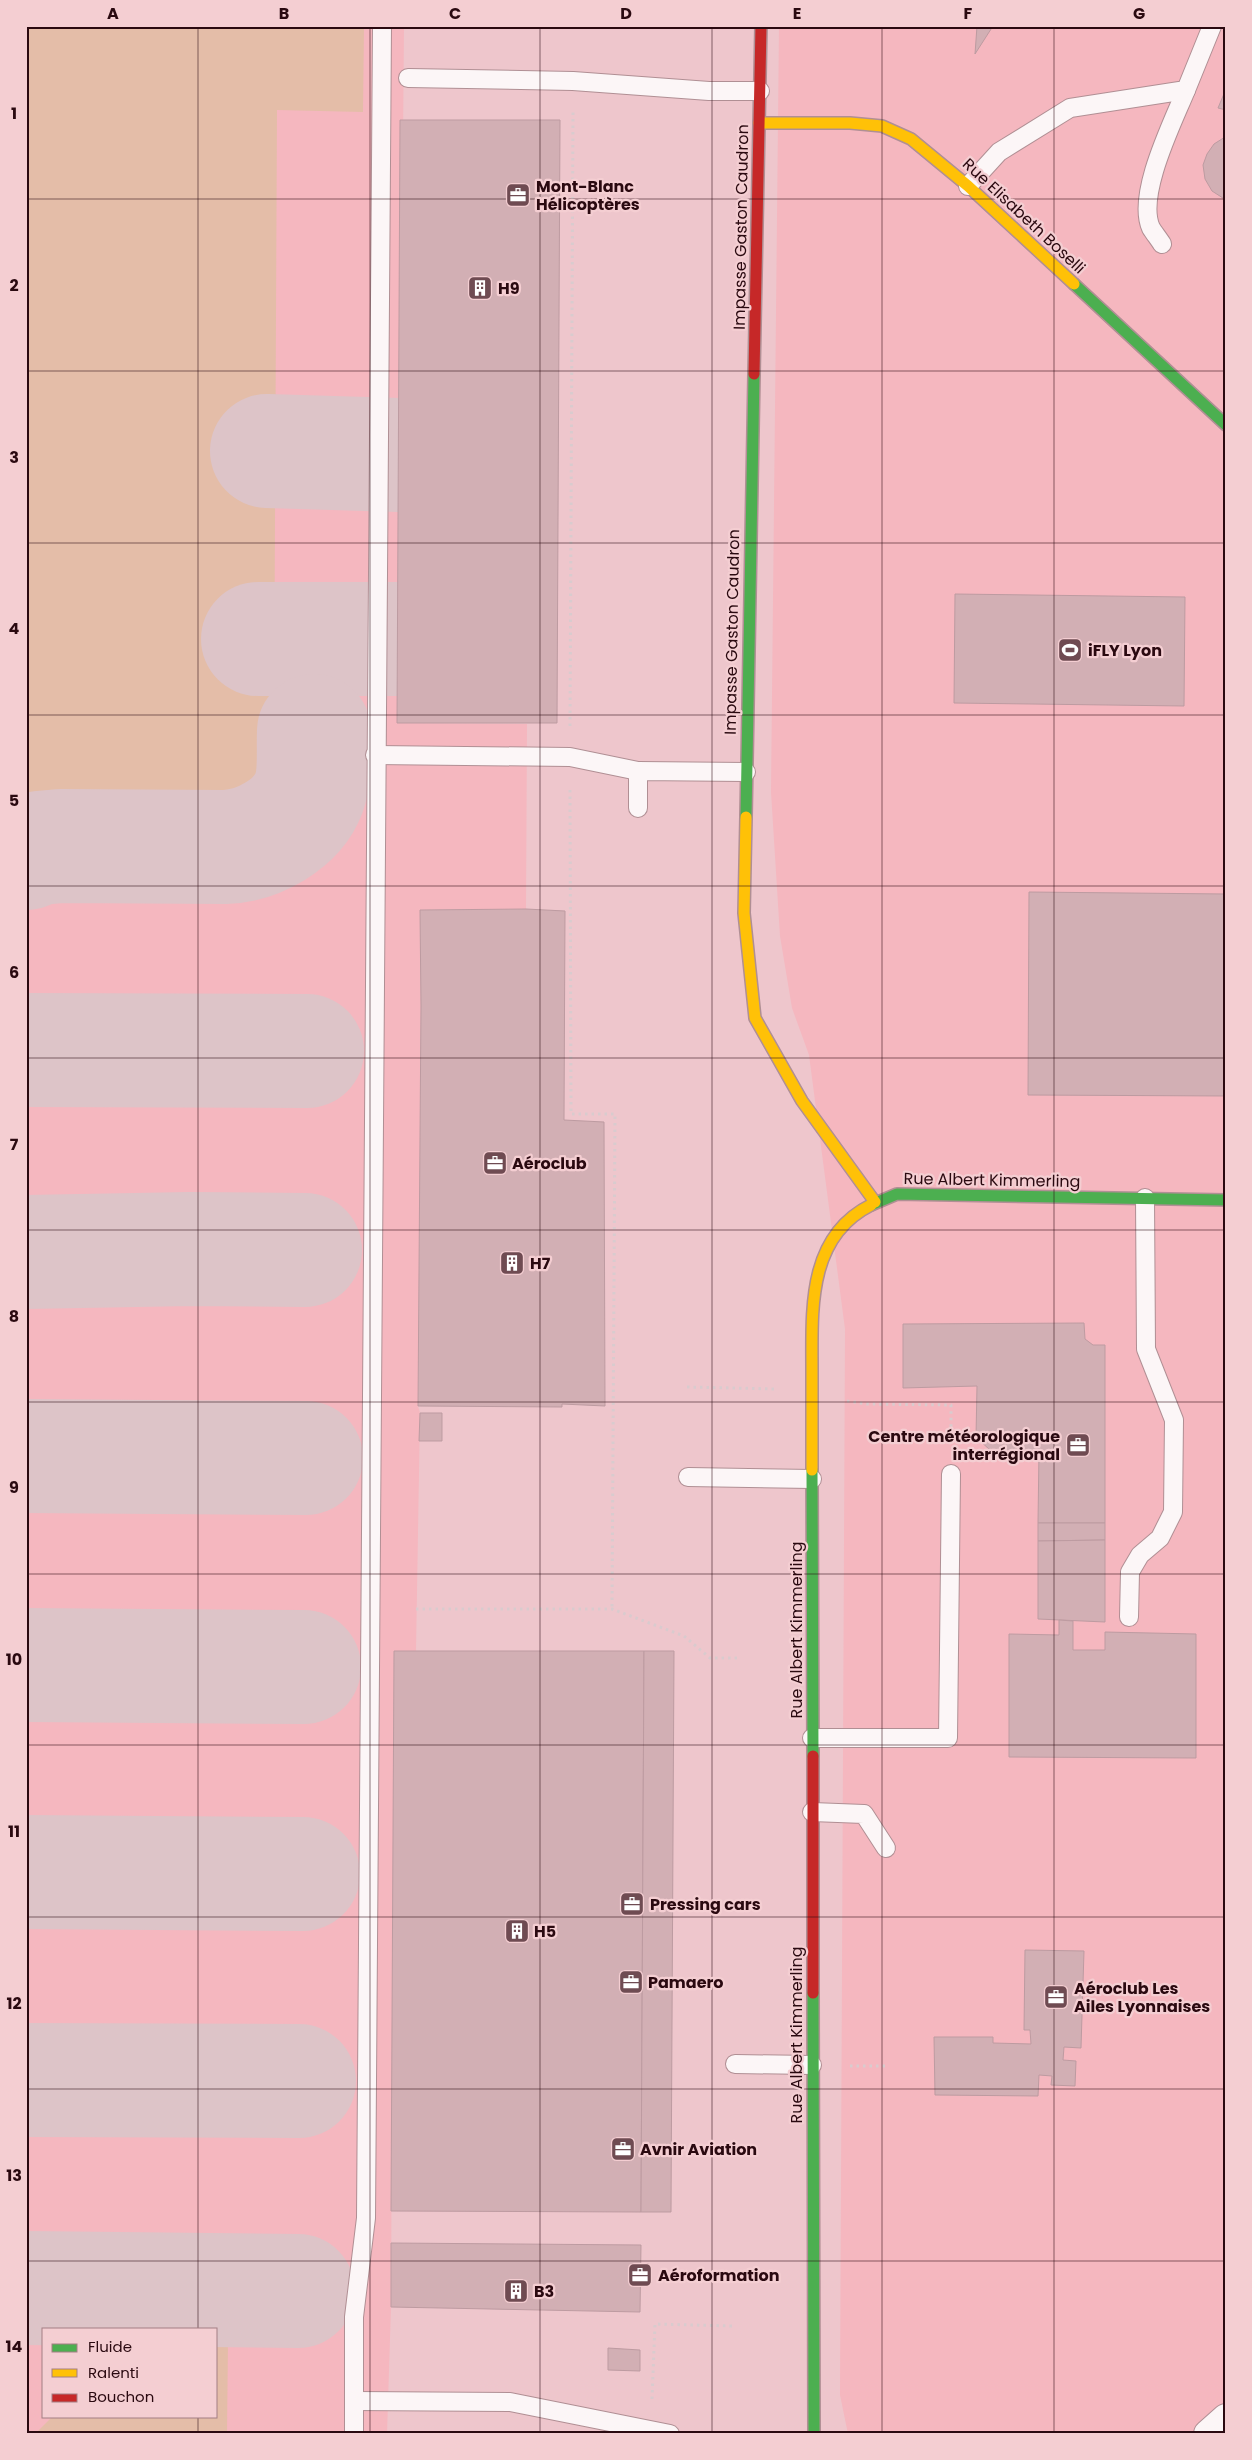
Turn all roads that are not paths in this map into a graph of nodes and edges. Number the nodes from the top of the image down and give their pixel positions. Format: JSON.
{"nodes":[{"id":1,"x":382,"y":26,"type":"edge"},
{"id":2,"x":760,"y":26,"type":"edge"},
{"id":3,"x":1212,"y":26,"type":"edge"},
{"id":4,"x":408,"y":78,"type":"dead end"},
{"id":5,"x":1186,"y":90,"type":"junction"},
{"id":6,"x":760,"y":91,"type":"junction"},
{"id":7,"x":759,"y":123,"type":"junction"},
{"id":8,"x":968,"y":186,"type":"junction"},
{"id":9,"x":1162,"y":244,"type":"dead end"},
{"id":10,"x":1226,"y":425,"type":"edge"},
{"id":11,"x":375,"y":755,"type":"junction"},
{"id":12,"x":638,"y":771,"type":"junction"},
{"id":13,"x":746,"y":772,"type":"junction"},
{"id":14,"x":638,"y":808,"type":"dead end"},
{"id":15,"x":1145,"y":1198,"type":"junction"},
{"id":16,"x":1226,"y":1200,"type":"edge"},
{"id":17,"x":875,"y":1202,"type":"junction"},
{"id":18,"x":951,"y":1474,"type":"dead end"},
{"id":19,"x":688,"y":1477,"type":"dead end"},
{"id":20,"x":812,"y":1479,"type":"junction"},
{"id":21,"x":1129,"y":1617,"type":"dead end"},
{"id":22,"x":812,"y":1738,"type":"junction"},
{"id":23,"x":812,"y":1812,"type":"junction"},
{"id":24,"x":886,"y":1848,"type":"dead end"},
{"id":25,"x":735,"y":2064,"type":"dead end"},
{"id":26,"x":812,"y":2065,"type":"junction"},
{"id":27,"x":354,"y":2401,"type":"junction"},
{"id":28,"x":1226,"y":2418,"type":"edge"},
{"id":29,"x":354,"y":2434,"type":"edge"},
{"id":30,"x":670,"y":2434,"type":"edge"},
{"id":31,"x":814,"y":2434,"type":"edge"},
{"id":32,"x":1208,"y":2434,"type":"edge"}],
"edges":[{"from":1,"to":11,"type":"lane"},
{"from":2,"to":6,"type":"street","name":"Impasse Gaston Caudron"},
{"from":3,"to":5,"type":"lane"},
{"from":4,"to":6,"type":"lane"},
{"from":5,"to":8,"type":"lane"},
{"from":5,"to":9,"type":"lane"},
{"from":6,"to":7,"type":"street","name":"Impasse Gaston Caudron"},
{"from":7,"to":8,"type":"street","name":"Rue Elisabeth Boselli"},
{"from":7,"to":13,"type":"street","name":"Impasse Gaston Caudron"},
{"from":8,"to":10,"type":"street","name":"Rue Elisabeth Boselli"},
{"from":11,"to":12,"type":"lane"},
{"from":11,"to":27,"type":"lane"},
{"from":12,"to":13,"type":"lane"},
{"from":12,"to":14,"type":"lane"},
{"from":13,"to":17,"type":"street","name":"Impasse Gaston Caudron"},
{"from":15,"to":16,"type":"street","name":"Rue Albert Kimmerling"},
{"from":15,"to":17,"type":"street","name":"Rue Albert Kimmerling"},
{"from":15,"to":21,"type":"lane"},
{"from":17,"to":20,"type":"street","name":"Rue Albert Kimmerling"},
{"from":18,"to":22,"type":"lane"},
{"from":19,"to":20,"type":"lane"},
{"from":20,"to":22,"type":"street","name":"Rue Albert Kimmerling"},
{"from":22,"to":23,"type":"street","name":"Rue Albert Kimmerling"},
{"from":23,"to":24,"type":"lane"},
{"from":23,"to":26,"type":"street","name":"Rue Albert Kimmerling"},
{"from":25,"to":26,"type":"lane"},
{"from":26,"to":31,"type":"street","name":"Rue Albert Kimmerling"},
{"from":27,"to":29,"type":"lane"},
{"from":27,"to":30,"type":"lane"},
{"from":28,"to":32,"type":"street"}]}
